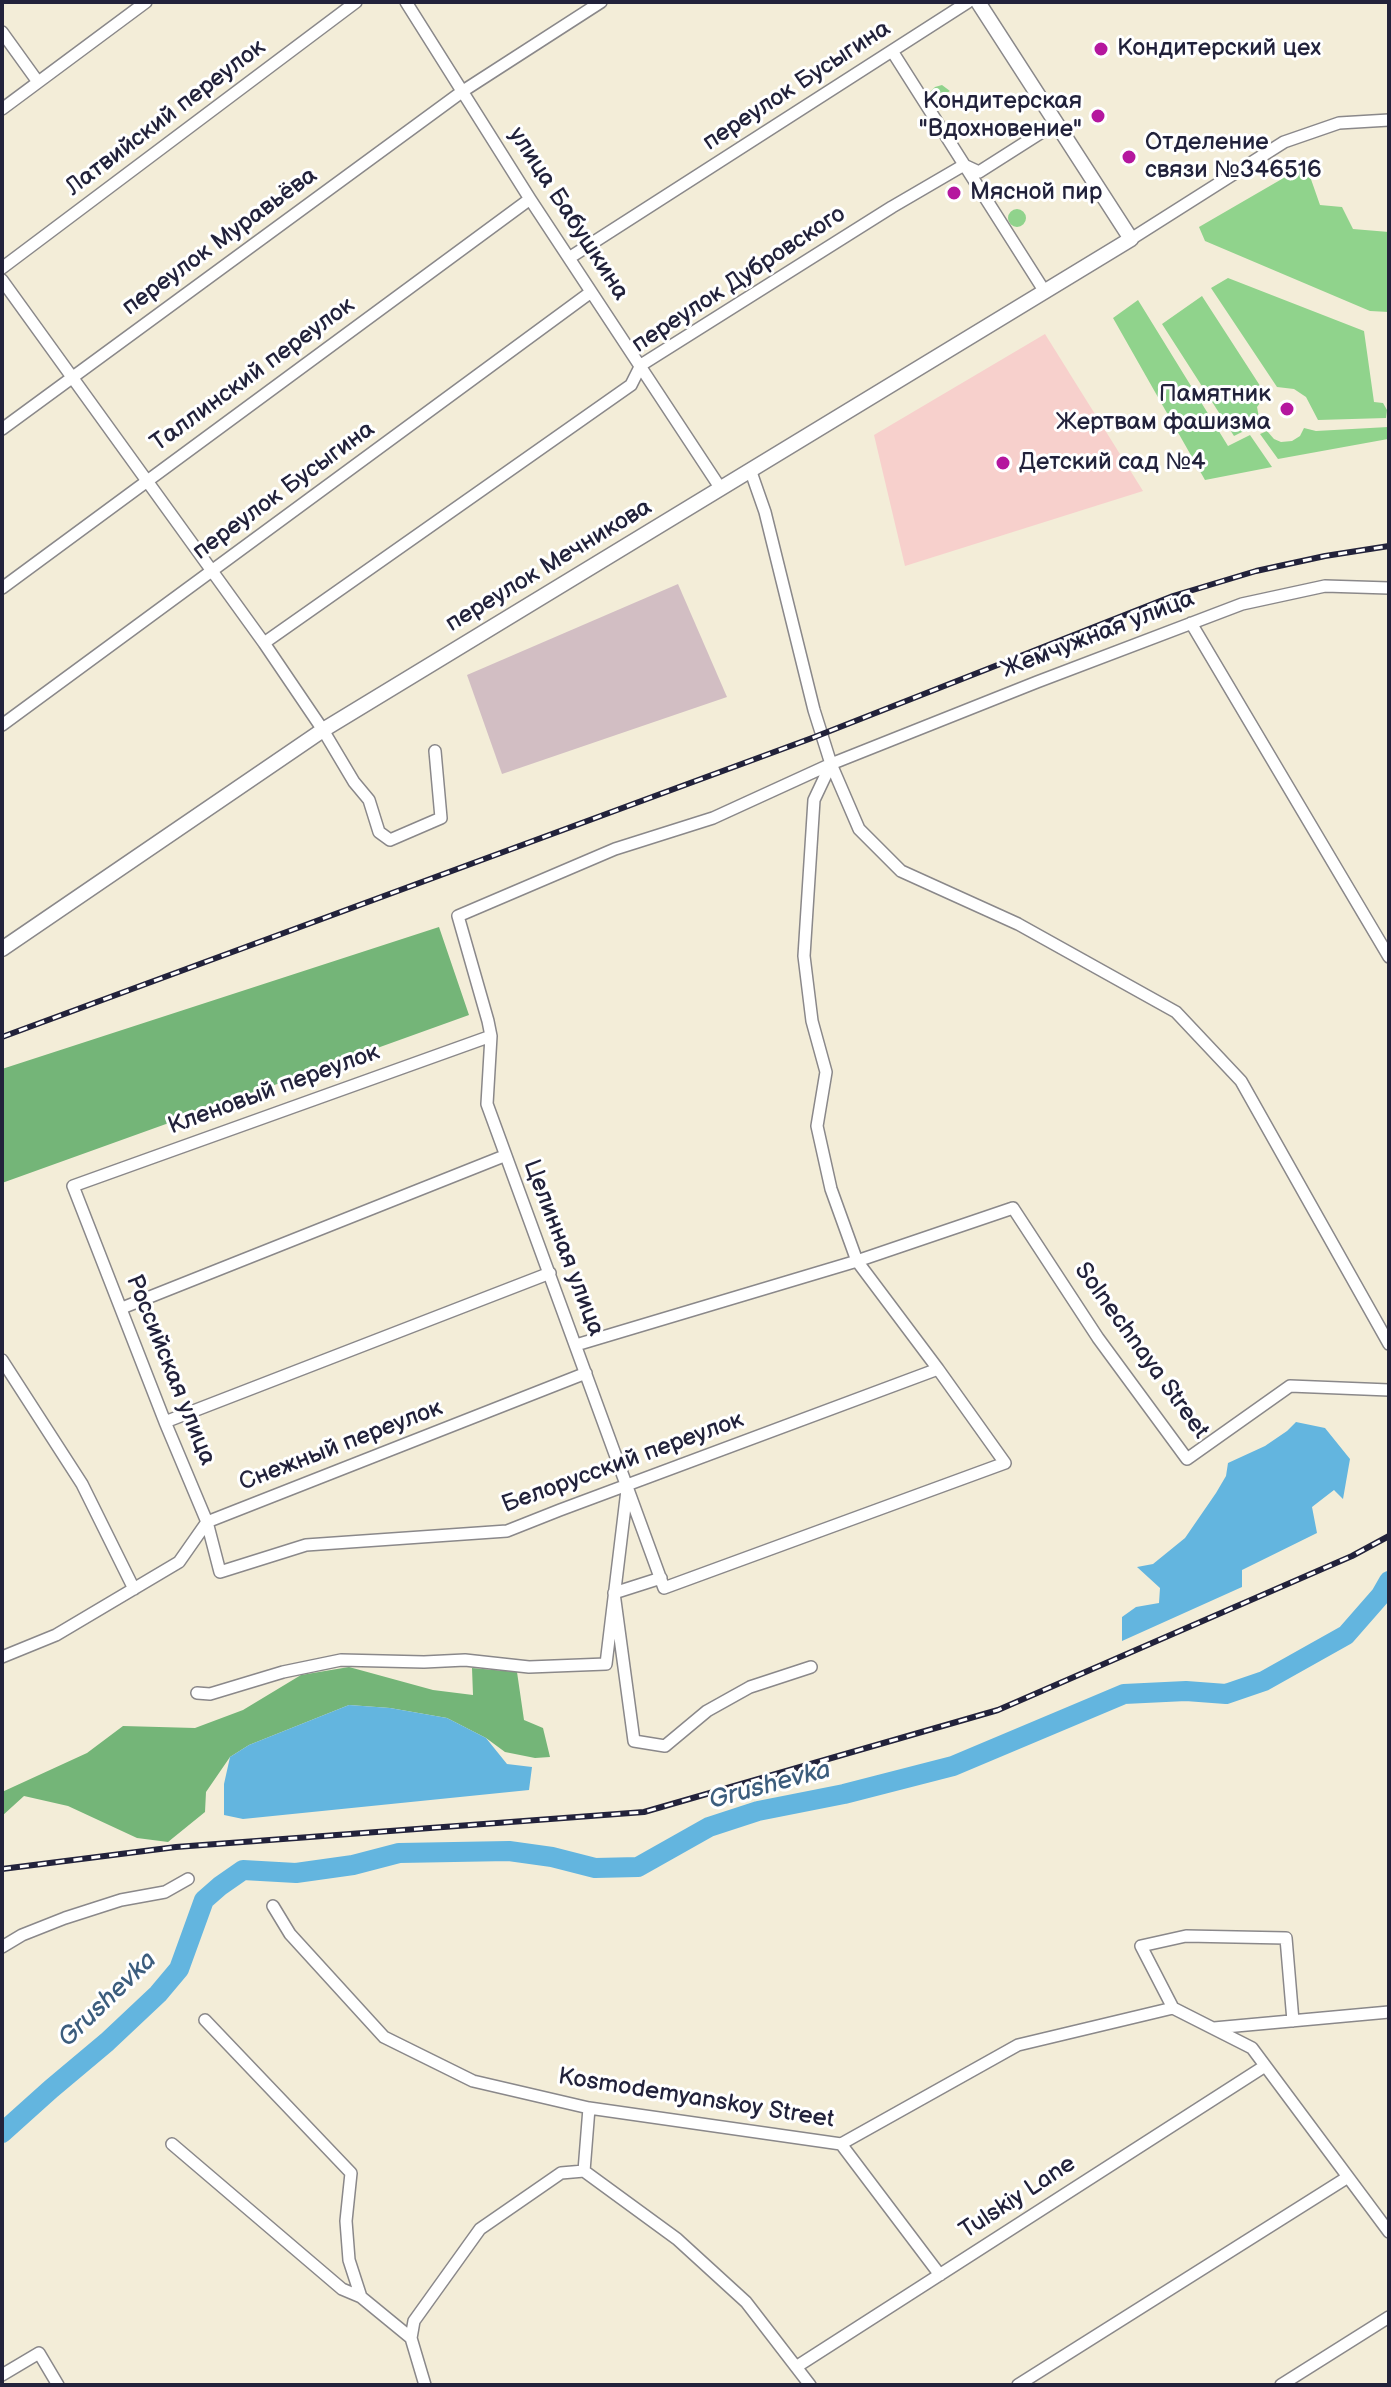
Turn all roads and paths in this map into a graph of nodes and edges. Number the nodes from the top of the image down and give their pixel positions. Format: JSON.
{"nodes":[{"id":1,"x":146,"y":2,"type":"edge"},
{"id":2,"x":356,"y":2,"type":"edge"},
{"id":3,"x":406,"y":2,"type":"edge"},
{"id":4,"x":601,"y":2,"type":"edge"},
{"id":5,"x":968,"y":2,"type":"edge"},
{"id":6,"x":978,"y":2,"type":"edge"},
{"id":7,"x":2,"y":32,"type":"edge"},
{"id":8,"x":892,"y":51,"type":"junction"},
{"id":9,"x":38,"y":82,"type":"junction"},
{"id":10,"x":463,"y":91,"type":"junction"},
{"id":11,"x":2,"y":109,"type":"edge"},
{"id":12,"x":1389,"y":120,"type":"edge"},
{"id":13,"x":1056,"y":123,"type":"junction"},
{"id":14,"x":964,"y":165,"type":"junction"},
{"id":15,"x":530,"y":199,"type":"junction"},
{"id":16,"x":1131,"y":239,"type":"junction"},
{"id":17,"x":569,"y":258,"type":"junction"},
{"id":18,"x":2,"y":268,"type":"edge"},
{"id":19,"x":2,"y":280,"type":"edge"},
{"id":20,"x":591,"y":292,"type":"junction"},
{"id":21,"x":1045,"y":292,"type":"junction"},
{"id":22,"x":641,"y":365,"type":"junction"},
{"id":23,"x":72,"y":378,"type":"junction"},
{"id":24,"x":2,"y":429,"type":"edge"},
{"id":25,"x":751,"y":472,"type":"junction"},
{"id":26,"x":146,"y":482,"type":"junction"},
{"id":27,"x":721,"y":489,"type":"junction"},
{"id":28,"x":211,"y":571,"type":"junction"},
{"id":29,"x":2,"y":588,"type":"edge"},
{"id":30,"x":1389,"y":588,"type":"edge"},
{"id":31,"x":1191,"y":623,"type":"junction"},
{"id":32,"x":264,"y":643,"type":"junction"},
{"id":33,"x":2,"y":725,"type":"edge"},
{"id":34,"x":323,"y":730,"type":"junction"},
{"id":35,"x":435,"y":751,"type":"dead end"},
{"id":36,"x":831,"y":764,"type":"junction"},
{"id":37,"x":2,"y":949,"type":"edge"},
{"id":38,"x":1389,"y":957,"type":"edge"},
{"id":39,"x":491,"y":1036,"type":"junction"},
{"id":40,"x":504,"y":1156,"type":"junction"},
{"id":41,"x":73,"y":1186,"type":"joint"},
{"id":42,"x":857,"y":1261,"type":"junction"},
{"id":43,"x":550,"y":1273,"type":"junction"},
{"id":44,"x":122,"y":1308,"type":"junction"},
{"id":45,"x":1389,"y":1344,"type":"edge"},
{"id":46,"x":576,"y":1345,"type":"junction"},
{"id":47,"x":2,"y":1360,"type":"edge"},
{"id":48,"x":938,"y":1369,"type":"junction"},
{"id":49,"x":586,"y":1373,"type":"junction"},
{"id":50,"x":1389,"y":1390,"type":"edge"},
{"id":51,"x":165,"y":1422,"type":"junction"},
{"id":52,"x":627,"y":1485,"type":"junction"},
{"id":53,"x":207,"y":1522,"type":"junction"},
{"id":54,"x":220,"y":1572,"type":"joint"},
{"id":55,"x":663,"y":1583,"type":"junction"},
{"id":56,"x":134,"y":1589,"type":"junction"},
{"id":57,"x":614,"y":1593,"type":"junction"},
{"id":58,"x":2,"y":1657,"type":"edge"},
{"id":59,"x":811,"y":1667,"type":"dead end"},
{"id":60,"x":197,"y":1693,"type":"dead end"},
{"id":61,"x":188,"y":1879,"type":"dead end"},
{"id":62,"x":273,"y":1906,"type":"dead end"},
{"id":63,"x":2,"y":1947,"type":"edge"},
{"id":64,"x":1173,"y":2008,"type":"junction"},
{"id":65,"x":1389,"y":2012,"type":"edge"},
{"id":66,"x":205,"y":2020,"type":"dead end"},
{"id":67,"x":1293,"y":2021,"type":"junction"},
{"id":68,"x":1212,"y":2028,"type":"junction"},
{"id":69,"x":1265,"y":2066,"type":"junction"},
{"id":70,"x":589,"y":2108,"type":"junction"},
{"id":71,"x":172,"y":2144,"type":"dead end"},
{"id":72,"x":841,"y":2144,"type":"junction"},
{"id":73,"x":584,"y":2171,"type":"junction"},
{"id":74,"x":1348,"y":2177,"type":"junction"},
{"id":75,"x":1385,"y":2221,"type":"edge"},
{"id":76,"x":1389,"y":2232,"type":"edge"},
{"id":77,"x":940,"y":2275,"type":"junction"},
{"id":78,"x":361,"y":2297,"type":"junction"},
{"id":79,"x":1389,"y":2317,"type":"edge"},
{"id":80,"x":411,"y":2338,"type":"junction"},
{"id":81,"x":796,"y":2367,"type":"junction"},
{"id":82,"x":2,"y":2375,"type":"edge"},
{"id":83,"x":420,"y":2384,"type":"edge"},
{"id":84,"x":58,"y":2385,"type":"edge"},
{"id":85,"x":810,"y":2385,"type":"edge"},
{"id":86,"x":1018,"y":2385,"type":"edge"},
{"id":87,"x":1281,"y":2385,"type":"edge"}],
"edges":[{"from":1,"to":9,"type":"street"},
{"from":2,"to":18,"type":"street","name":"Латвийский переулок"},
{"from":3,"to":10,"type":"street","name":"улица Бабушкина"},
{"from":4,"to":10,"type":"street","name":"переулок Муравьёва"},
{"from":5,"to":8,"type":"street","name":"переулок Бусыгина"},
{"from":6,"to":13,"type":"street"},
{"from":7,"to":9,"type":"street"},
{"from":8,"to":14,"type":"street"},
{"from":8,"to":17,"type":"street","name":"переулок Бусыгина"},
{"from":9,"to":11,"type":"street"},
{"from":10,"to":15,"type":"street","name":"улица Бабушкина"},
{"from":10,"to":23,"type":"street","name":"переулок Муравьёва"},
{"from":12,"to":16,"type":"street"},
{"from":13,"to":14,"type":"street","name":"переулок Дубровского"},
{"from":13,"to":16,"type":"street"},
{"from":14,"to":21,"type":"street"},
{"from":14,"to":22,"type":"street","name":"переулок Дубровского"},
{"from":15,"to":17,"type":"street","name":"улица Бабушкина"},
{"from":15,"to":26,"type":"street","name":"Таллинский переулок"},
{"from":16,"to":21,"type":"street","name":"переулок Мечникова"},
{"from":17,"to":20,"type":"street","name":"улица Бабушкина"},
{"from":19,"to":23,"type":"street"},
{"from":20,"to":22,"type":"street","name":"улица Бабушкина"},
{"from":20,"to":28,"type":"street","name":"переулок Бусыгина"},
{"from":21,"to":25,"type":"street","name":"переулок Мечникова"},
{"from":22,"to":27,"type":"street","name":"улица Бабушкина"},
{"from":22,"to":32,"type":"street","name":"переулок Дубровского"},
{"from":23,"to":24,"type":"street","name":"переулок Муравьёва"},
{"from":23,"to":26,"type":"street"},
{"from":25,"to":27,"type":"street","name":"переулок Мечникова"},
{"from":25,"to":36,"type":"street"},
{"from":26,"to":28,"type":"street"},
{"from":26,"to":29,"type":"street","name":"Таллинский переулок"},
{"from":27,"to":34,"type":"street","name":"переулок Мечникова"},
{"from":28,"to":32,"type":"street"},
{"from":28,"to":33,"type":"street","name":"переулок Бусыгина"},
{"from":30,"to":31,"type":"street","name":"Жемчужная улица"},
{"from":31,"to":36,"type":"street","name":"Жемчужная улица"},
{"from":31,"to":38,"type":"street"},
{"from":32,"to":34,"type":"street"},
{"from":34,"to":35,"type":"street"},
{"from":34,"to":37,"type":"street","name":"переулок Мечникова"},
{"from":36,"to":39,"type":"street","name":"Целинная улица"},
{"from":36,"to":42,"type":"street"},
{"from":36,"to":45,"type":"street"},
{"from":39,"to":40,"type":"street","name":"Целинная улица"},
{"from":39,"to":41,"type":"street","name":"Кленовый переулок"},
{"from":40,"to":43,"type":"street","name":"Целинная улица"},
{"from":40,"to":44,"type":"street"},
{"from":41,"to":44,"type":"street","name":"Российская улица"},
{"from":42,"to":46,"type":"street"},
{"from":42,"to":48,"type":"street"},
{"from":42,"to":50,"type":"street","name":"Solnechnaya Street"},
{"from":43,"to":46,"type":"street","name":"Целинная улица"},
{"from":43,"to":51,"type":"street"},
{"from":44,"to":51,"type":"street","name":"Российская улица"},
{"from":46,"to":49,"type":"street","name":"Целинная улица"},
{"from":47,"to":56,"type":"street"},
{"from":48,"to":52,"type":"street","name":"Белорусский переулок"},
{"from":48,"to":55,"type":"street"},
{"from":49,"to":52,"type":"street","name":"Целинная улица"},
{"from":49,"to":53,"type":"street","name":"Снежный переулок"},
{"from":51,"to":53,"type":"street","name":"Российская улица"},
{"from":52,"to":54,"type":"street","name":"Белорусский переулок"},
{"from":52,"to":55,"type":"street","name":"Целинная улица"},
{"from":52,"to":57,"type":"street"},
{"from":53,"to":54,"type":"street","name":"Российская улица"},
{"from":53,"to":56,"type":"street"},
{"from":55,"to":57,"type":"street"},
{"from":56,"to":58,"type":"street"},
{"from":57,"to":59,"type":"street"},
{"from":57,"to":60,"type":"street"},
{"from":61,"to":63,"type":"street"},
{"from":62,"to":70,"type":"street","name":"Kosmodemyanskoy Street"},
{"from":64,"to":67,"type":"street"},
{"from":64,"to":68,"type":"street"},
{"from":64,"to":72,"type":"street","name":"Kosmodemyanskoy Street"},
{"from":65,"to":67,"type":"street"},
{"from":66,"to":78,"type":"street"},
{"from":67,"to":68,"type":"street"},
{"from":68,"to":69,"type":"street"},
{"from":69,"to":74,"type":"street"},
{"from":69,"to":77,"type":"street","name":"Tulskiy Lane"},
{"from":70,"to":72,"type":"street","name":"Kosmodemyanskoy Street"},
{"from":70,"to":73,"type":"street"},
{"from":71,"to":78,"type":"street"},
{"from":72,"to":77,"type":"street"},
{"from":73,"to":80,"type":"street"},
{"from":73,"to":81,"type":"street"},
{"from":74,"to":75,"type":"street"},
{"from":74,"to":86,"type":"street"},
{"from":75,"to":76,"type":"street"},
{"from":77,"to":81,"type":"street","name":"Tulskiy Lane"},
{"from":78,"to":80,"type":"street"},
{"from":79,"to":87,"type":"street"},
{"from":80,"to":83,"type":"street"},
{"from":81,"to":85,"type":"street"},
{"from":82,"to":84,"type":"street"}]}
